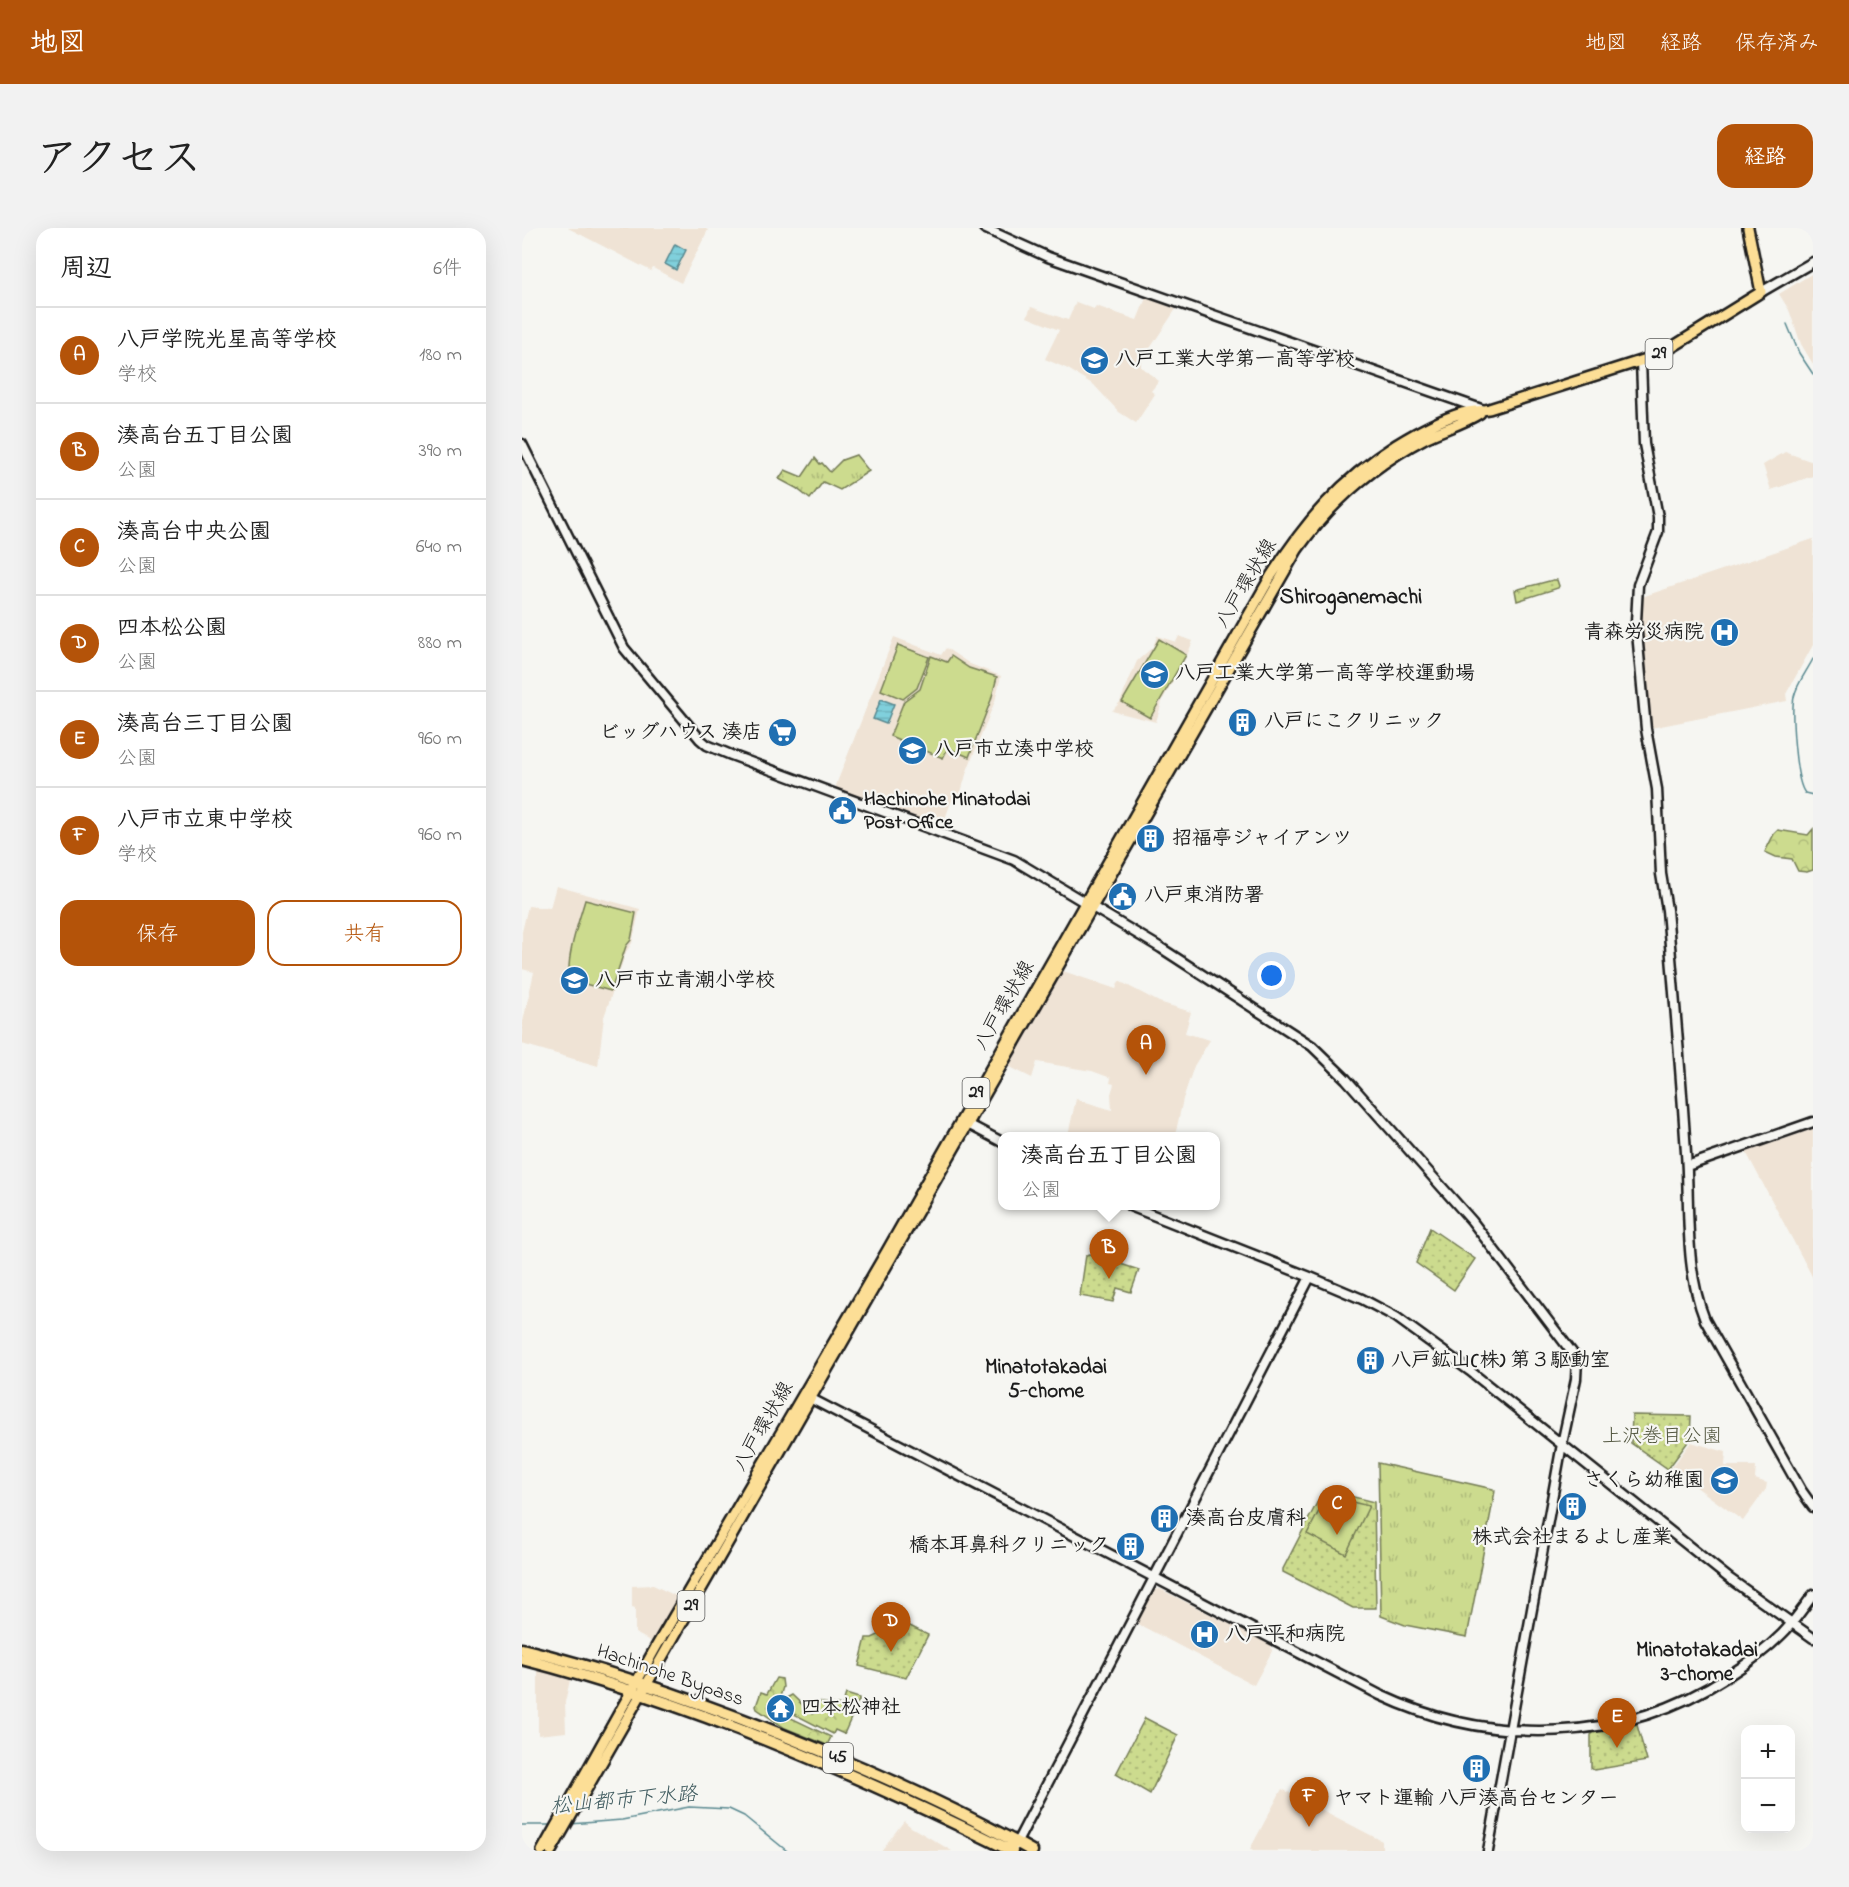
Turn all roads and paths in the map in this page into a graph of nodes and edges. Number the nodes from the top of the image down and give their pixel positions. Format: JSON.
{"nodes":[{"id":1,"x":984,"y":228,"type":"edge"},
{"id":2,"x":1748,"y":228,"type":"edge"},
{"id":3,"x":1813,"y":262,"type":"edge"},
{"id":4,"x":1761,"y":292,"type":"junction"},
{"id":5,"x":1641,"y":361,"type":"junction"},
{"id":6,"x":1446,"y":397,"type":"junction"},
{"id":7,"x":1484,"y":410,"type":"junction"},
{"id":8,"x":1451,"y":417,"type":"junction"},
{"id":9,"x":522,"y":444,"type":"edge"},
{"id":10,"x":1088,"y":905,"type":"junction"},
{"id":11,"x":965,"y":1122,"type":"junction"},
{"id":12,"x":1813,"y":1122,"type":"edge"},
{"id":13,"x":998,"y":1140,"type":"edge"},
{"id":14,"x":1687,"y":1166,"type":"junction"},
{"id":15,"x":1140,"y":1210,"type":"edge"},
{"id":16,"x":1310,"y":1276,"type":"junction"},
{"id":17,"x":807,"y":1396,"type":"junction"},
{"id":18,"x":1562,"y":1444,"type":"junction"},
{"id":19,"x":1813,"y":1507,"type":"edge"},
{"id":20,"x":1154,"y":1578,"type":"junction"},
{"id":21,"x":1813,"y":1595,"type":"edge"},
{"id":22,"x":1792,"y":1623,"type":"junction"},
{"id":23,"x":1813,"y":1638,"type":"edge"},
{"id":24,"x":522,"y":1649,"type":"edge"},
{"id":25,"x":522,"y":1659,"type":"edge"},
{"id":26,"x":640,"y":1687,"type":"junction"},
{"id":27,"x":1510,"y":1731,"type":"junction"},
{"id":28,"x":1014,"y":1848,"type":"edge"},
{"id":29,"x":542,"y":1851,"type":"edge"},
{"id":30,"x":551,"y":1851,"type":"edge"},
{"id":31,"x":1032,"y":1851,"type":"edge"},
{"id":32,"x":1488,"y":1851,"type":"edge"}],
"edges":[{"from":1,"to":6,"type":"street"},
{"from":2,"to":4,"type":"main road"},
{"from":3,"to":4,"type":"street"},
{"from":4,"to":5,"type":"main road","name":"八戸環状線","number":"29"},
{"from":5,"to":7,"type":"main road","name":"八戸環状線","number":"29"},
{"from":5,"to":14,"type":"street"},
{"from":6,"to":7,"type":"street"},
{"from":6,"to":8,"type":"street"},
{"from":7,"to":8,"type":"main road","name":"八戸環状線","number":"29"},
{"from":7,"to":10,"type":"main road","name":"八戸環状線","number":"29"},
{"from":8,"to":10,"type":"main road","name":"八戸環状線","number":"29"},
{"from":9,"to":10,"type":"street"},
{"from":10,"to":11,"type":"main road","name":"八戸環状線","number":"29"},
{"from":10,"to":18,"type":"street"},
{"from":11,"to":13,"type":"street"},
{"from":11,"to":17,"type":"main road","name":"八戸環状線","number":"29"},
{"from":12,"to":14,"type":"street"},
{"from":14,"to":19,"type":"street"},
{"from":15,"to":16,"type":"street"},
{"from":16,"to":18,"type":"street"},
{"from":16,"to":20,"type":"street"},
{"from":17,"to":20,"type":"street"},
{"from":17,"to":26,"type":"main road","name":"八戸環状線","number":"29"},
{"from":18,"to":22,"type":"street"},
{"from":18,"to":27,"type":"street"},
{"from":20,"to":27,"type":"street"},
{"from":20,"to":28,"type":"street"},
{"from":21,"to":22,"type":"street"},
{"from":22,"to":23,"type":"street"},
{"from":22,"to":27,"type":"street"},
{"from":24,"to":26,"type":"highway","name":"Hachinohe Bypass","number":"45"},
{"from":25,"to":26,"type":"highway","name":"Hachinohe Bypass","number":"45"},
{"from":26,"to":28,"type":"highway","name":"Hachinohe Bypass","number":"45"},
{"from":26,"to":29,"type":"main road","name":"八戸環状線","number":"29"},
{"from":26,"to":30,"type":"main road","name":"八戸環状線","number":"29"},
{"from":27,"to":32,"type":"street"},
{"from":28,"to":31,"type":"highway","name":"Hachinohe Bypass","number":"45"}]}
